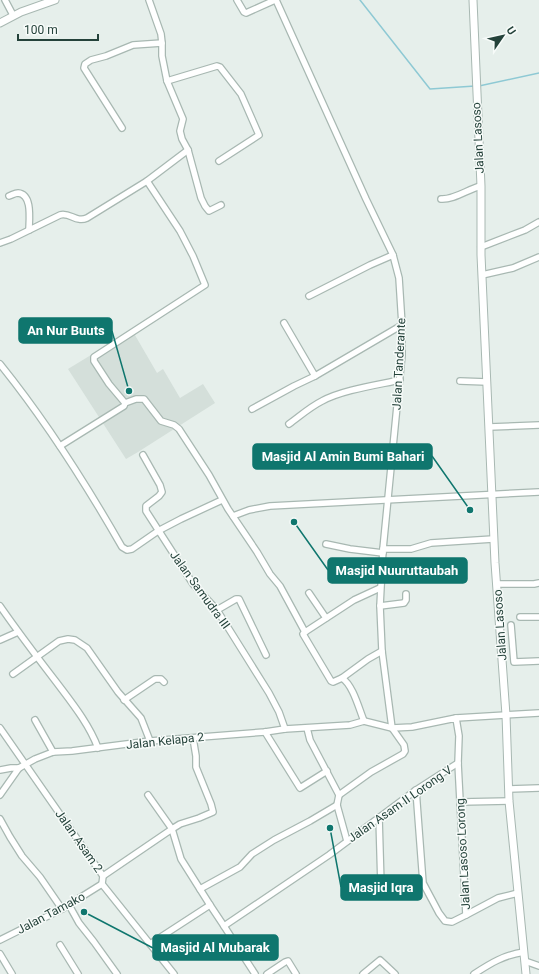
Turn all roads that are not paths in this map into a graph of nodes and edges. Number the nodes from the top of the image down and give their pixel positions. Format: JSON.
{"nodes":[{"id":1,"x":5,"y":0,"type":"edge"},
{"id":2,"x":55,"y":0,"type":"edge"},
{"id":3,"x":149,"y":0,"type":"edge"},
{"id":4,"x":237,"y":0,"type":"edge"},
{"id":5,"x":276,"y":0,"type":"edge"},
{"id":6,"x":472,"y":0,"type":"edge"},
{"id":7,"x":13,"y":15,"type":"junction"},
{"id":8,"x":0,"y":23,"type":"edge"},
{"id":9,"x":162,"y":43,"type":"junction"},
{"id":10,"x":167,"y":81,"type":"junction"},
{"id":11,"x":122,"y":128,"type":"dead end"},
{"id":12,"x":188,"y":150,"type":"junction"},
{"id":13,"x":219,"y":161,"type":"dead end"},
{"id":14,"x":147,"y":181,"type":"junction"},
{"id":15,"x":481,"y":186,"type":"junction"},
{"id":16,"x":9,"y":196,"type":"dead end"},
{"id":17,"x":441,"y":199,"type":"dead end"},
{"id":18,"x":221,"y":205,"type":"dead end"},
{"id":19,"x":539,"y":222,"type":"edge"},
{"id":20,"x":29,"y":230,"type":"junction"},
{"id":21,"x":0,"y":243,"type":"edge"},
{"id":22,"x":481,"y":247,"type":"junction"},
{"id":23,"x":393,"y":254,"type":"junction"},
{"id":24,"x":539,"y":257,"type":"edge"},
{"id":25,"x":482,"y":275,"type":"junction"},
{"id":26,"x":309,"y":296,"type":"dead end"},
{"id":27,"x":284,"y":323,"type":"dead end"},
{"id":28,"x":402,"y":325,"type":"junction"},
{"id":29,"x":0,"y":364,"type":"edge"},
{"id":30,"x":315,"y":376,"type":"junction"},
{"id":31,"x":400,"y":380,"type":"junction"},
{"id":32,"x":460,"y":381,"type":"dead end"},
{"id":33,"x":487,"y":382,"type":"junction"},
{"id":34,"x":124,"y":403,"type":"junction"},
{"id":35,"x":252,"y":409,"type":"dead end"},
{"id":36,"x":289,"y":424,"type":"dead end"},
{"id":37,"x":539,"y":425,"type":"edge"},
{"id":38,"x":489,"y":427,"type":"junction"},
{"id":39,"x":60,"y":446,"type":"junction"},
{"id":40,"x":143,"y":456,"type":"dead end"},
{"id":41,"x":539,"y":492,"type":"edge"},
{"id":42,"x":492,"y":495,"type":"junction"},
{"id":43,"x":222,"y":500,"type":"junction"},
{"id":44,"x":388,"y":500,"type":"junction"},
{"id":45,"x":233,"y":516,"type":"junction"},
{"id":46,"x":158,"y":531,"type":"junction"},
{"id":47,"x":493,"y":539,"type":"junction"},
{"id":48,"x":326,"y":544,"type":"dead end"},
{"id":49,"x":383,"y":551,"type":"junction"},
{"id":50,"x":539,"y":583,"type":"edge"},
{"id":51,"x":497,"y":584,"type":"junction"},
{"id":52,"x":380,"y":588,"type":"junction"},
{"id":53,"x":309,"y":592,"type":"dead end"},
{"id":54,"x":406,"y":594,"type":"dead end"},
{"id":55,"x":0,"y":606,"type":"edge"},
{"id":56,"x":380,"y":606,"type":"junction"},
{"id":57,"x":217,"y":610,"type":"junction"},
{"id":58,"x":520,"y":617,"type":"dead end"},
{"id":59,"x":539,"y":617,"type":"edge"},
{"id":60,"x":326,"y":618,"type":"junction"},
{"id":61,"x":511,"y":625,"type":"dead end"},
{"id":62,"x":18,"y":632,"type":"junction"},
{"id":63,"x":305,"y":632,"type":"junction"},
{"id":64,"x":0,"y":640,"type":"edge"},
{"id":65,"x":382,"y":651,"type":"junction"},
{"id":66,"x":266,"y":655,"type":"dead end"},
{"id":67,"x":37,"y":657,"type":"junction"},
{"id":68,"x":539,"y":661,"type":"edge"},
{"id":69,"x":13,"y":674,"type":"dead end"},
{"id":70,"x":342,"y":678,"type":"junction"},
{"id":71,"x":164,"y":682,"type":"dead end"},
{"id":72,"x":124,"y":700,"type":"junction"},
{"id":73,"x":539,"y":713,"type":"edge"},
{"id":74,"x":506,"y":715,"type":"junction"},
{"id":75,"x":456,"y":718,"type":"junction"},
{"id":76,"x":35,"y":720,"type":"dead end"},
{"id":77,"x":364,"y":721,"type":"junction"},
{"id":78,"x":0,"y":728,"type":"edge"},
{"id":79,"x":307,"y":728,"type":"junction"},
{"id":80,"x":392,"y":728,"type":"junction"},
{"id":81,"x":285,"y":729,"type":"junction"},
{"id":82,"x":265,"y":732,"type":"junction"},
{"id":83,"x":193,"y":738,"type":"junction"},
{"id":84,"x":150,"y":741,"type":"junction"},
{"id":85,"x":98,"y":748,"type":"junction"},
{"id":86,"x":54,"y":752,"type":"junction"},
{"id":87,"x":458,"y":763,"type":"junction"},
{"id":88,"x":25,"y":764,"type":"junction"},
{"id":89,"x":19,"y":768,"type":"junction"},
{"id":90,"x":0,"y":770,"type":"edge"},
{"id":91,"x":328,"y":771,"type":"junction"},
{"id":92,"x":539,"y":788,"type":"edge"},
{"id":93,"x":509,"y":789,"type":"junction"},
{"id":94,"x":416,"y":790,"type":"junction"},
{"id":95,"x":339,"y":794,"type":"junction"},
{"id":96,"x":0,"y":795,"type":"edge"},
{"id":97,"x":148,"y":795,"type":"dead end"},
{"id":98,"x":510,"y":801,"type":"junction"},
{"id":99,"x":461,"y":802,"type":"junction"},
{"id":100,"x":337,"y":805,"type":"junction"},
{"id":101,"x":379,"y":817,"type":"junction"},
{"id":102,"x":0,"y":819,"type":"edge"},
{"id":103,"x":172,"y":829,"type":"junction"},
{"id":104,"x":3,"y":830,"type":"edge"},
{"id":105,"x":347,"y":841,"type":"junction"},
{"id":106,"x":103,"y":876,"type":"junction"},
{"id":107,"x":102,"y":884,"type":"junction"},
{"id":108,"x":200,"y":889,"type":"junction"},
{"id":109,"x":518,"y":893,"type":"junction"},
{"id":110,"x":386,"y":895,"type":"dead end"},
{"id":111,"x":69,"y":905,"type":"junction"},
{"id":112,"x":210,"y":905,"type":"junction"},
{"id":113,"x":62,"y":909,"type":"junction"},
{"id":114,"x":466,"y":915,"type":"junction"},
{"id":115,"x":224,"y":926,"type":"junction"},
{"id":116,"x":0,"y":940,"type":"edge"},
{"id":117,"x":150,"y":944,"type":"junction"},
{"id":118,"x":60,"y":945,"type":"dead end"},
{"id":119,"x":524,"y":952,"type":"junction"},
{"id":120,"x":0,"y":954,"type":"edge"},
{"id":121,"x":525,"y":961,"type":"junction"},
{"id":122,"x":539,"y":966,"type":"edge"},
{"id":123,"x":12,"y":974,"type":"edge"},
{"id":124,"x":78,"y":974,"type":"edge"},
{"id":125,"x":117,"y":974,"type":"edge"},
{"id":126,"x":174,"y":974,"type":"edge"},
{"id":127,"x":254,"y":974,"type":"edge"},
{"id":128,"x":267,"y":974,"type":"edge"},
{"id":129,"x":296,"y":974,"type":"edge"},
{"id":130,"x":363,"y":974,"type":"edge"},
{"id":131,"x":395,"y":974,"type":"edge"},
{"id":132,"x":474,"y":974,"type":"edge"},
{"id":133,"x":526,"y":974,"type":"edge"}],
"edges":[{"from":1,"to":7,"type":"street"},
{"from":2,"to":7,"type":"street"},
{"from":3,"to":9,"type":"street"},
{"from":4,"to":5,"type":"street"},
{"from":5,"to":23,"type":"street","name":"Jalan Tanderante"},
{"from":6,"to":15,"type":"street","name":"Jalan Lasoso"},
{"from":7,"to":8,"type":"street"},
{"from":9,"to":10,"type":"street"},
{"from":9,"to":11,"type":"street"},
{"from":10,"to":12,"type":"street"},
{"from":10,"to":13,"type":"street"},
{"from":12,"to":14,"type":"street"},
{"from":12,"to":18,"type":"street"},
{"from":14,"to":20,"type":"street"},
{"from":14,"to":34,"type":"street"},
{"from":15,"to":17,"type":"street"},
{"from":15,"to":22,"type":"street","name":"Jalan Lasoso"},
{"from":16,"to":20,"type":"street"},
{"from":19,"to":22,"type":"street"},
{"from":20,"to":21,"type":"street"},
{"from":22,"to":25,"type":"street","name":"Jalan Lasoso"},
{"from":23,"to":26,"type":"street"},
{"from":23,"to":28,"type":"street","name":"Jalan Tanderante"},
{"from":24,"to":25,"type":"street"},
{"from":25,"to":33,"type":"street","name":"Jalan Lasoso"},
{"from":27,"to":30,"type":"street"},
{"from":28,"to":30,"type":"street"},
{"from":28,"to":31,"type":"street","name":"Jalan Tanderante"},
{"from":29,"to":39,"type":"street"},
{"from":30,"to":35,"type":"street"},
{"from":31,"to":36,"type":"street"},
{"from":31,"to":44,"type":"street","name":"Jalan Tanderante"},
{"from":32,"to":33,"type":"street"},
{"from":33,"to":38,"type":"street","name":"Jalan Lasoso"},
{"from":34,"to":39,"type":"street"},
{"from":34,"to":43,"type":"street"},
{"from":37,"to":38,"type":"street"},
{"from":38,"to":42,"type":"street","name":"Jalan Lasoso"},
{"from":39,"to":46,"type":"street"},
{"from":40,"to":46,"type":"street","name":"Jalan Samudra III"},
{"from":41,"to":42,"type":"street"},
{"from":42,"to":44,"type":"street"},
{"from":42,"to":47,"type":"street","name":"Jalan Lasoso"},
{"from":43,"to":45,"type":"street"},
{"from":43,"to":46,"type":"street"},
{"from":44,"to":45,"type":"street"},
{"from":44,"to":49,"type":"street","name":"Jalan Tanderante"},
{"from":45,"to":63,"type":"street"},
{"from":46,"to":57,"type":"street","name":"Jalan Samudra III"},
{"from":47,"to":49,"type":"street"},
{"from":47,"to":51,"type":"street","name":"Jalan Lasoso"},
{"from":48,"to":49,"type":"street"},
{"from":49,"to":52,"type":"street","name":"Jalan Tanderante"},
{"from":50,"to":51,"type":"street"},
{"from":51,"to":74,"type":"street","name":"Jalan Lasoso"},
{"from":52,"to":56,"type":"street","name":"Jalan Tanderante"},
{"from":52,"to":60,"type":"street"},
{"from":53,"to":60,"type":"street"},
{"from":54,"to":56,"type":"street"},
{"from":55,"to":62,"type":"street"},
{"from":56,"to":65,"type":"street","name":"Jalan Tanderante"},
{"from":57,"to":66,"type":"street"},
{"from":57,"to":81,"type":"street","name":"Jalan Samudra III"},
{"from":58,"to":59,"type":"street"},
{"from":60,"to":63,"type":"street"},
{"from":61,"to":68,"type":"street"},
{"from":62,"to":64,"type":"street"},
{"from":62,"to":67,"type":"street"},
{"from":63,"to":70,"type":"street"},
{"from":65,"to":70,"type":"street"},
{"from":65,"to":80,"type":"street","name":"Jalan Tanderante"},
{"from":67,"to":69,"type":"street"},
{"from":67,"to":72,"type":"street"},
{"from":67,"to":85,"type":"street"},
{"from":70,"to":77,"type":"street"},
{"from":71,"to":72,"type":"street"},
{"from":72,"to":84,"type":"street"},
{"from":73,"to":74,"type":"street","name":"Jalan Kelapa 2"},
{"from":74,"to":75,"type":"street","name":"Jalan Kelapa 2"},
{"from":74,"to":93,"type":"street","name":"Jalan Lasoso"},
{"from":75,"to":80,"type":"street","name":"Jalan Kelapa 2"},
{"from":75,"to":87,"type":"street","name":"Jalan Lasoso Lorong"},
{"from":76,"to":86,"type":"street"},
{"from":77,"to":79,"type":"street","name":"Jalan Kelapa 2"},
{"from":77,"to":80,"type":"street","name":"Jalan Kelapa 2"},
{"from":78,"to":88,"type":"street","name":"Jalan Asam 2"},
{"from":79,"to":81,"type":"street","name":"Jalan Kelapa 2"},
{"from":79,"to":91,"type":"street"},
{"from":80,"to":95,"type":"street"},
{"from":81,"to":82,"type":"street","name":"Jalan Kelapa 2"},
{"from":82,"to":83,"type":"street","name":"Jalan Kelapa 2"},
{"from":82,"to":91,"type":"street"},
{"from":83,"to":84,"type":"street","name":"Jalan Kelapa 2"},
{"from":83,"to":103,"type":"street"},
{"from":84,"to":85,"type":"street","name":"Jalan Kelapa 2"},
{"from":85,"to":86,"type":"street","name":"Jalan Kelapa 2"},
{"from":86,"to":88,"type":"street","name":"Jalan Kelapa 2"},
{"from":87,"to":94,"type":"street","name":"Jalan Asam II Lorong V"},
{"from":87,"to":99,"type":"street","name":"Jalan Lasoso Lorong"},
{"from":88,"to":89,"type":"street","name":"Jalan Kelapa 2"},
{"from":88,"to":106,"type":"street","name":"Jalan Asam 2"},
{"from":89,"to":90,"type":"street"},
{"from":89,"to":96,"type":"street"},
{"from":91,"to":95,"type":"street"},
{"from":92,"to":93,"type":"street"},
{"from":93,"to":98,"type":"street","name":"Jalan Lasoso"},
{"from":94,"to":101,"type":"street","name":"Jalan Asam II Lorong V"},
{"from":94,"to":114,"type":"street"},
{"from":95,"to":100,"type":"street"},
{"from":97,"to":103,"type":"street"},
{"from":98,"to":99,"type":"street"},
{"from":98,"to":109,"type":"street","name":"Jalan Lasoso"},
{"from":99,"to":114,"type":"street","name":"Jalan Lasoso Lorong"},
{"from":100,"to":105,"type":"street"},
{"from":100,"to":108,"type":"street"},
{"from":101,"to":105,"type":"street","name":"Jalan Asam II Lorong V"},
{"from":101,"to":110,"type":"street"},
{"from":102,"to":104,"type":"street"},
{"from":103,"to":106,"type":"street"},
{"from":103,"to":108,"type":"street"},
{"from":104,"to":113,"type":"street"},
{"from":105,"to":115,"type":"street","name":"Jalan Asam II Lorong V"},
{"from":106,"to":107,"type":"street","name":"Jalan Asam 2"},
{"from":107,"to":111,"type":"street","name":"Jalan Tamako"},
{"from":107,"to":117,"type":"street","name":"Jalan Asam 2"},
{"from":108,"to":112,"type":"street"},
{"from":109,"to":114,"type":"street","name":"Jalan Lasoso Lorong"},
{"from":109,"to":119,"type":"street","name":"Jalan Lasoso"},
{"from":111,"to":113,"type":"street","name":"Jalan Tamako"},
{"from":111,"to":125,"type":"street"},
{"from":112,"to":115,"type":"street"},
{"from":112,"to":117,"type":"street"},
{"from":113,"to":116,"type":"street","name":"Jalan Tamako"},
{"from":115,"to":127,"type":"street"},
{"from":117,"to":126,"type":"street","name":"Jalan Asam 2"},
{"from":118,"to":124,"type":"street"},
{"from":119,"to":121,"type":"street","name":"Jalan Lasoso"},
{"from":119,"to":132,"type":"street"},
{"from":120,"to":123,"type":"street"},
{"from":121,"to":122,"type":"street"},
{"from":121,"to":133,"type":"street","name":"Jalan Lasoso"},
{"from":128,"to":129,"type":"street"},
{"from":130,"to":131,"type":"street"}]}
